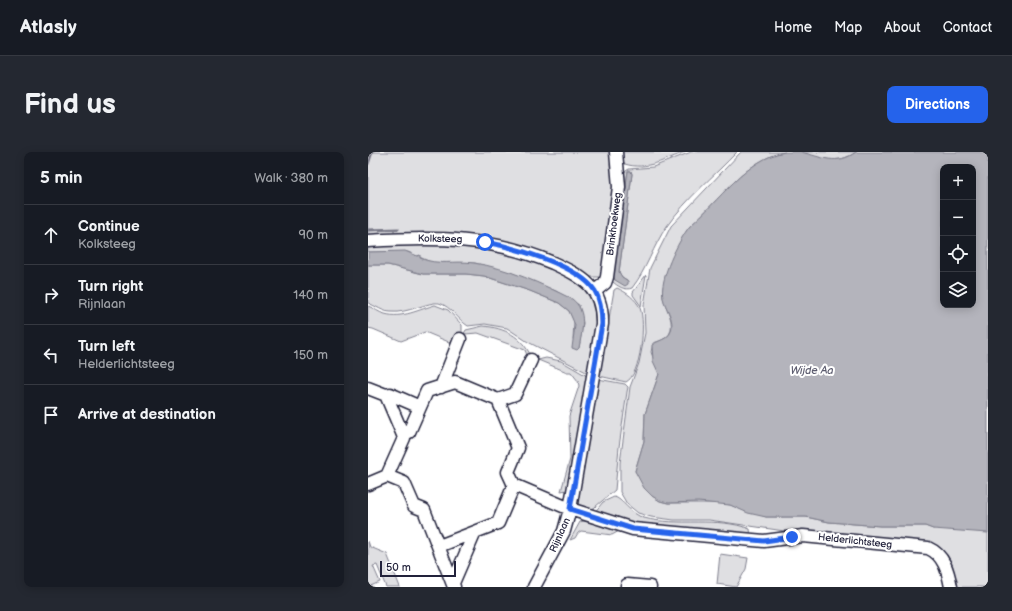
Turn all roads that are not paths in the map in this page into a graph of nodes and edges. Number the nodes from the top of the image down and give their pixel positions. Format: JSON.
{"nodes":[{"id":1,"x":616,"y":152,"type":"edge"},
{"id":2,"x":368,"y":241,"type":"edge"},
{"id":3,"x":595,"y":291,"type":"junction"},
{"id":4,"x":460,"y":339,"type":"dead end"},
{"id":5,"x":531,"y":360,"type":"dead end"},
{"id":6,"x":441,"y":387,"type":"junction"},
{"id":7,"x":368,"y":388,"type":"edge"},
{"id":8,"x":386,"y":395,"type":"junction"},
{"id":9,"x":498,"y":400,"type":"junction"},
{"id":10,"x":420,"y":407,"type":"junction"},
{"id":11,"x":402,"y":435,"type":"junction"},
{"id":12,"x":387,"y":476,"type":"junction"},
{"id":13,"x":368,"y":484,"type":"edge"},
{"id":14,"x":514,"y":485,"type":"junction"},
{"id":15,"x":570,"y":509,"type":"junction"},
{"id":16,"x":475,"y":532,"type":"junction"},
{"id":17,"x":438,"y":546,"type":"junction"},
{"id":18,"x":454,"y":585,"type":"edge"},
{"id":19,"x":534,"y":587,"type":"edge"},
{"id":20,"x":627,"y":587,"type":"edge"},
{"id":21,"x":650,"y":587,"type":"edge"},
{"id":22,"x":951,"y":587,"type":"edge"}],
"edges":[{"from":1,"to":3,"type":"street","name":"Brinkhoekweg"},
{"from":2,"to":3,"type":"street","name":"Kolksteeg"},
{"from":3,"to":15,"type":"street","name":"Rijnlaan"},
{"from":4,"to":6,"type":"street"},
{"from":5,"to":9,"type":"street"},
{"from":6,"to":9,"type":"street"},
{"from":6,"to":10,"type":"street"},
{"from":7,"to":8,"type":"street"},
{"from":8,"to":10,"type":"street"},
{"from":8,"to":11,"type":"street"},
{"from":9,"to":14,"type":"street"},
{"from":10,"to":11,"type":"street"},
{"from":11,"to":12,"type":"street"},
{"from":12,"to":13,"type":"street"},
{"from":12,"to":17,"type":"street"},
{"from":14,"to":15,"type":"street","name":"Helderlichtsteeg"},
{"from":14,"to":16,"type":"street"},
{"from":15,"to":19,"type":"street","name":"Rijnlaan"},
{"from":15,"to":22,"type":"street","name":"Helderlichtsteeg"},
{"from":16,"to":17,"type":"street"},
{"from":16,"to":18,"type":"street"},
{"from":17,"to":18,"type":"street"},
{"from":20,"to":21,"type":"street"}]}
